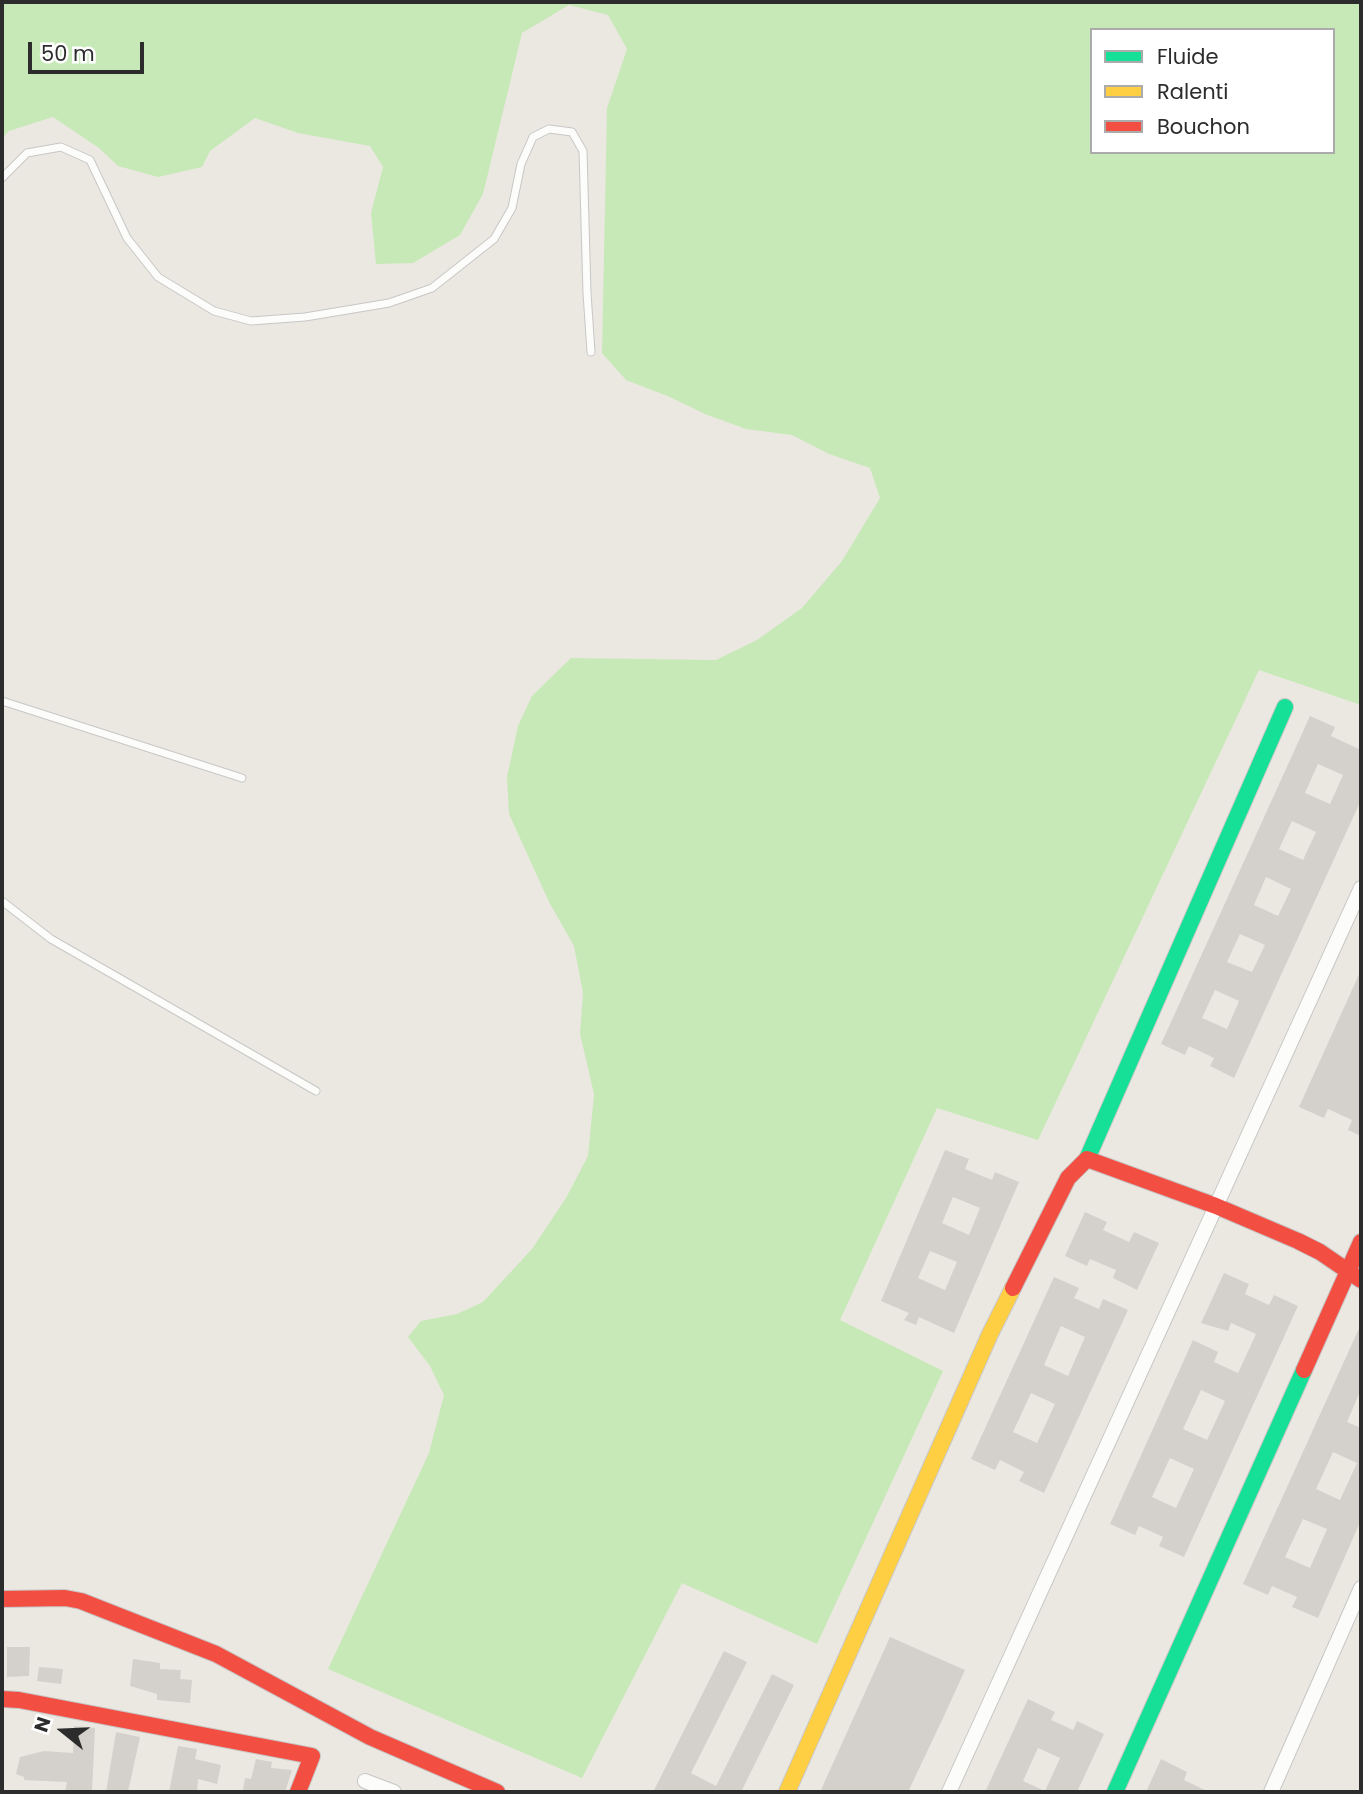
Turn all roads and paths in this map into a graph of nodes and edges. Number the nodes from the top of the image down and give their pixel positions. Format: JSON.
{"nodes":[{"id":1,"x":2,"y":178,"type":"edge"},
{"id":2,"x":591,"y":352,"type":"dead end"},
{"id":3,"x":2,"y":701,"type":"edge"},
{"id":4,"x":1285,"y":707,"type":"dead end"},
{"id":5,"x":242,"y":778,"type":"dead end"},
{"id":6,"x":1361,"y":888,"type":"edge"},
{"id":7,"x":2,"y":901,"type":"edge"},
{"id":8,"x":316,"y":1091,"type":"dead end"},
{"id":9,"x":1087,"y":1159,"type":"junction"},
{"id":10,"x":1216,"y":1206,"type":"junction"},
{"id":11,"x":1361,"y":1242,"type":"edge"},
{"id":12,"x":1354,"y":1276,"type":"edge"},
{"id":13,"x":1361,"y":1588,"type":"edge"},
{"id":14,"x":2,"y":1599,"type":"edge"},
{"id":15,"x":2,"y":1699,"type":"edge"},
{"id":16,"x":365,"y":1781,"type":"dead end"},
{"id":17,"x":298,"y":1792,"type":"edge"},
{"id":18,"x":394,"y":1792,"type":"edge"},
{"id":19,"x":497,"y":1792,"type":"edge"},
{"id":20,"x":787,"y":1792,"type":"edge"},
{"id":21,"x":949,"y":1792,"type":"edge"},
{"id":22,"x":1115,"y":1792,"type":"edge"},
{"id":23,"x":1271,"y":1792,"type":"edge"}],
"edges":[{"from":1,"to":2,"type":"lane"},
{"from":3,"to":5,"type":"lane"},
{"from":4,"to":9,"type":"street"},
{"from":6,"to":10,"type":"street"},
{"from":7,"to":8,"type":"lane"},
{"from":9,"to":10,"type":"street"},
{"from":9,"to":20,"type":"street"},
{"from":10,"to":12,"type":"street"},
{"from":10,"to":21,"type":"street"},
{"from":11,"to":12,"type":"street"},
{"from":12,"to":22,"type":"street"},
{"from":13,"to":23,"type":"street"},
{"from":14,"to":19,"type":"street"},
{"from":15,"to":17,"type":"street"},
{"from":16,"to":18,"type":"street"}]}
